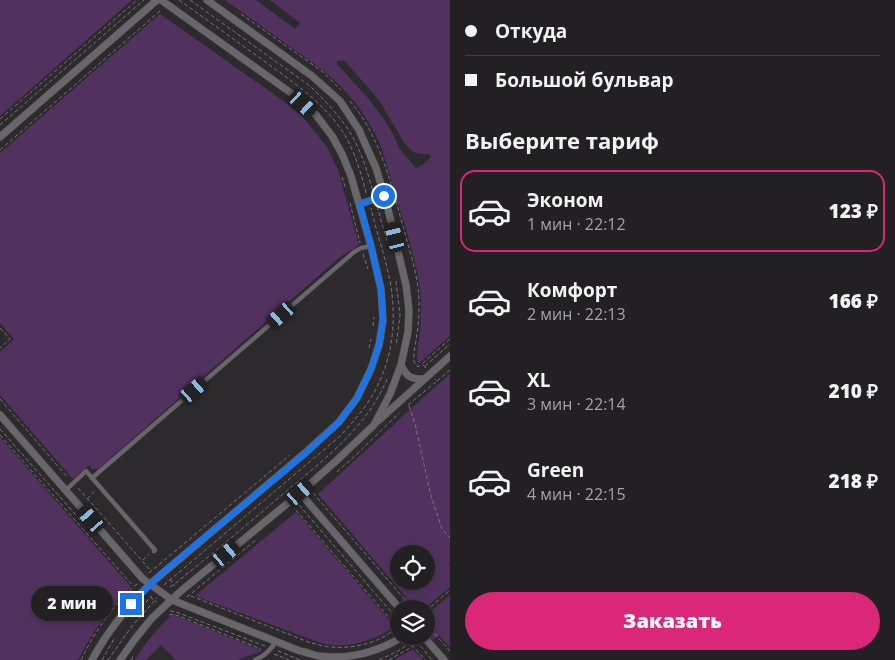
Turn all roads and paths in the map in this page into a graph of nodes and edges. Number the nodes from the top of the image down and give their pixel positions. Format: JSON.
{"nodes":[{"id":1,"x":137,"y":0,"type":"edge"},
{"id":2,"x":144,"y":0,"type":"edge"},
{"id":3,"x":158,"y":0,"type":"edge"},
{"id":4,"x":162,"y":0,"type":"edge"},
{"id":5,"x":179,"y":0,"type":"edge"},
{"id":6,"x":190,"y":0,"type":"edge"},
{"id":7,"x":207,"y":0,"type":"edge"},
{"id":8,"x":161,"y":10,"type":"dead end"},
{"id":9,"x":237,"y":11,"type":"dead end"},
{"id":10,"x":341,"y":91,"type":"dead end"},
{"id":11,"x":347,"y":97,"type":"dead end"},
{"id":12,"x":0,"y":119,"type":"edge"},
{"id":13,"x":0,"y":125,"type":"edge"},
{"id":14,"x":0,"y":137,"type":"edge"},
{"id":15,"x":0,"y":150,"type":"edge"},
{"id":16,"x":384,"y":196,"type":"junction"},
{"id":17,"x":372,"y":200,"type":"junction"},
{"id":18,"x":360,"y":204,"type":"junction"},
{"id":19,"x":388,"y":245,"type":"dead end"},
{"id":20,"x":371,"y":246,"type":"junction"},
{"id":21,"x":395,"y":275,"type":"dead end"},
{"id":22,"x":0,"y":328,"type":"edge"},
{"id":23,"x":450,"y":344,"type":"edge"},
{"id":24,"x":0,"y":348,"type":"edge"},
{"id":25,"x":395,"y":351,"type":"dead end"},
{"id":26,"x":450,"y":356,"type":"edge"},
{"id":27,"x":422,"y":364,"type":"dead end"},
{"id":28,"x":402,"y":365,"type":"junction"},
{"id":29,"x":424,"y":366,"type":"dead end"},
{"id":30,"x":450,"y":370,"type":"edge"},
{"id":31,"x":389,"y":374,"type":"dead end"},
{"id":32,"x":424,"y":379,"type":"junction"},
{"id":33,"x":437,"y":381,"type":"dead end"},
{"id":34,"x":408,"y":405,"type":"dead end"},
{"id":35,"x":0,"y":415,"type":"edge"},
{"id":36,"x":374,"y":425,"type":"junction"},
{"id":37,"x":0,"y":435,"type":"edge"},
{"id":38,"x":306,"y":453,"type":"junction"},
{"id":39,"x":312,"y":461,"type":"junction"},
{"id":40,"x":92,"y":478,"type":"junction"},
{"id":41,"x":99,"y":488,"type":"junction"},
{"id":42,"x":66,"y":490,"type":"junction"},
{"id":43,"x":300,"y":493,"type":"junction"},
{"id":44,"x":313,"y":493,"type":"dead end"},
{"id":45,"x":87,"y":498,"type":"dead end"},
{"id":46,"x":298,"y":505,"type":"dead end"},
{"id":47,"x":294,"y":508,"type":"dead end"},
{"id":48,"x":450,"y":538,"type":"edge"},
{"id":49,"x":154,"y":551,"type":"dead end"},
{"id":50,"x":145,"y":558,"type":"dead end"},
{"id":51,"x":142,"y":561,"type":"dead end"},
{"id":52,"x":163,"y":572,"type":"junction"},
{"id":53,"x":170,"y":580,"type":"junction"},
{"id":54,"x":150,"y":584,"type":"junction"},
{"id":55,"x":173,"y":584,"type":"junction"},
{"id":56,"x":450,"y":590,"type":"edge"},
{"id":57,"x":181,"y":591,"type":"junction"},
{"id":58,"x":160,"y":592,"type":"junction"},
{"id":59,"x":140,"y":593,"type":"junction"},
{"id":60,"x":148,"y":600,"type":"junction"},
{"id":61,"x":172,"y":600,"type":"junction"},
{"id":62,"x":392,"y":600,"type":"edge"},
{"id":63,"x":405,"y":600,"type":"edge"},
{"id":64,"x":180,"y":603,"type":"junction"},
{"id":65,"x":435,"y":603,"type":"edge"},
{"id":66,"x":152,"y":604,"type":"junction"},
{"id":67,"x":171,"y":611,"type":"junction"},
{"id":68,"x":390,"y":611,"type":"edge"},
{"id":69,"x":160,"y":612,"type":"junction"},
{"id":70,"x":132,"y":616,"type":"dead end"},
{"id":71,"x":390,"y":618,"type":"edge"},
{"id":72,"x":390,"y":633,"type":"edge"},
{"id":73,"x":435,"y":634,"type":"edge"},
{"id":74,"x":114,"y":639,"type":"dead end"},
{"id":75,"x":276,"y":641,"type":"junction"},
{"id":76,"x":390,"y":645,"type":"edge"},
{"id":77,"x":407,"y":645,"type":"edge"},
{"id":78,"x":419,"y":645,"type":"edge"},
{"id":79,"x":431,"y":645,"type":"edge"},
{"id":80,"x":413,"y":646,"type":"joint"},
{"id":81,"x":270,"y":651,"type":"junction"},
{"id":82,"x":450,"y":651,"type":"edge"},
{"id":83,"x":135,"y":654,"type":"dead end"},
{"id":84,"x":92,"y":660,"type":"edge"},
{"id":85,"x":102,"y":660,"type":"edge"},
{"id":86,"x":108,"y":660,"type":"edge"},
{"id":87,"x":120,"y":660,"type":"edge"},
{"id":88,"x":131,"y":660,"type":"edge"},
{"id":89,"x":255,"y":660,"type":"edge"},
{"id":90,"x":289,"y":660,"type":"edge"},
{"id":91,"x":300,"y":660,"type":"edge"},
{"id":92,"x":379,"y":660,"type":"edge"},
{"id":93,"x":389,"y":660,"type":"edge"},
{"id":94,"x":426,"y":660,"type":"edge"},
{"id":95,"x":432,"y":660,"type":"edge"},
{"id":96,"x":444,"y":660,"type":"edge"}],
"edges":[{"from":1,"to":12,"type":"path"},
{"from":2,"to":13,"type":"path"},
{"from":3,"to":14,"type":"street"},
{"from":4,"to":18,"type":"street"},
{"from":5,"to":17,"type":"path"},
{"from":6,"to":17,"type":"path"},
{"from":7,"to":16,"type":"street"},
{"from":8,"to":15,"type":"path"},
{"from":9,"to":10,"type":"path"},
{"from":11,"to":27,"type":"path"},
{"from":16,"to":17,"type":"street"},
{"from":16,"to":28,"type":"street"},
{"from":17,"to":18,"type":"street"},
{"from":17,"to":19,"type":"path"},
{"from":17,"to":39,"type":"path"},
{"from":18,"to":20,"type":"street"},
{"from":20,"to":38,"type":"street"},
{"from":20,"to":40,"type":"lane"},
{"from":21,"to":25,"type":"path"},
{"from":22,"to":24,"type":"path"},
{"from":23,"to":29,"type":"path"},
{"from":26,"to":32,"type":"street"},
{"from":28,"to":32,"type":"street"},
{"from":28,"to":36,"type":"street"},
{"from":30,"to":33,"type":"path"},
{"from":31,"to":55,"type":"path"},
{"from":32,"to":36,"type":"street"},
{"from":34,"to":48,"type":"path"},
{"from":35,"to":42,"type":"street"},
{"from":36,"to":43,"type":"street"},
{"from":37,"to":59,"type":"path"},
{"from":38,"to":39,"type":"path"},
{"from":38,"to":52,"type":"street"},
{"from":39,"to":53,"type":"path"},
{"from":40,"to":41,"type":"lane"},
{"from":40,"to":42,"type":"lane"},
{"from":41,"to":45,"type":"path"},
{"from":41,"to":49,"type":"lane"},
{"from":42,"to":54,"type":"street"},
{"from":43,"to":57,"type":"street"},
{"from":43,"to":62,"type":"street"},
{"from":44,"to":63,"type":"path"},
{"from":46,"to":68,"type":"path"},
{"from":47,"to":71,"type":"path"},
{"from":50,"to":51,"type":"path"},
{"from":52,"to":53,"type":"path"},
{"from":52,"to":54,"type":"street"},
{"from":53,"to":55,"type":"path"},
{"from":53,"to":58,"type":"path"},
{"from":54,"to":58,"type":"street"},
{"from":54,"to":59,"type":"street"},
{"from":55,"to":57,"type":"path"},
{"from":55,"to":58,"type":"path"},
{"from":56,"to":65,"type":"path"},
{"from":57,"to":61,"type":"street"},
{"from":57,"to":72,"type":"path"},
{"from":58,"to":60,"type":"path"},
{"from":58,"to":61,"type":"street"},
{"from":58,"to":66,"type":"path"},
{"from":59,"to":60,"type":"path"},
{"from":59,"to":84,"type":"street"},
{"from":60,"to":66,"type":"path"},
{"from":60,"to":70,"type":"path"},
{"from":61,"to":64,"type":"street"},
{"from":61,"to":69,"type":"street"},
{"from":64,"to":67,"type":"path"},
{"from":64,"to":75,"type":"street"},
{"from":66,"to":69,"type":"path"},
{"from":66,"to":86,"type":"path"},
{"from":67,"to":81,"type":"path"},
{"from":67,"to":81,"type":"path"},
{"from":69,"to":87,"type":"street"},
{"from":73,"to":82,"type":"path"},
{"from":74,"to":85,"type":"path"},
{"from":75,"to":76,"type":"street"},
{"from":75,"to":81,"type":"lane"},
{"from":77,"to":92,"type":"path"},
{"from":78,"to":95,"type":"path"},
{"from":79,"to":96,"type":"street"},
{"from":80,"to":93,"type":"path"},
{"from":80,"to":94,"type":"path"},
{"from":81,"to":89,"type":"lane"},
{"from":81,"to":90,"type":"path"},
{"from":81,"to":91,"type":"path"},
{"from":83,"to":88,"type":"path"}]}
